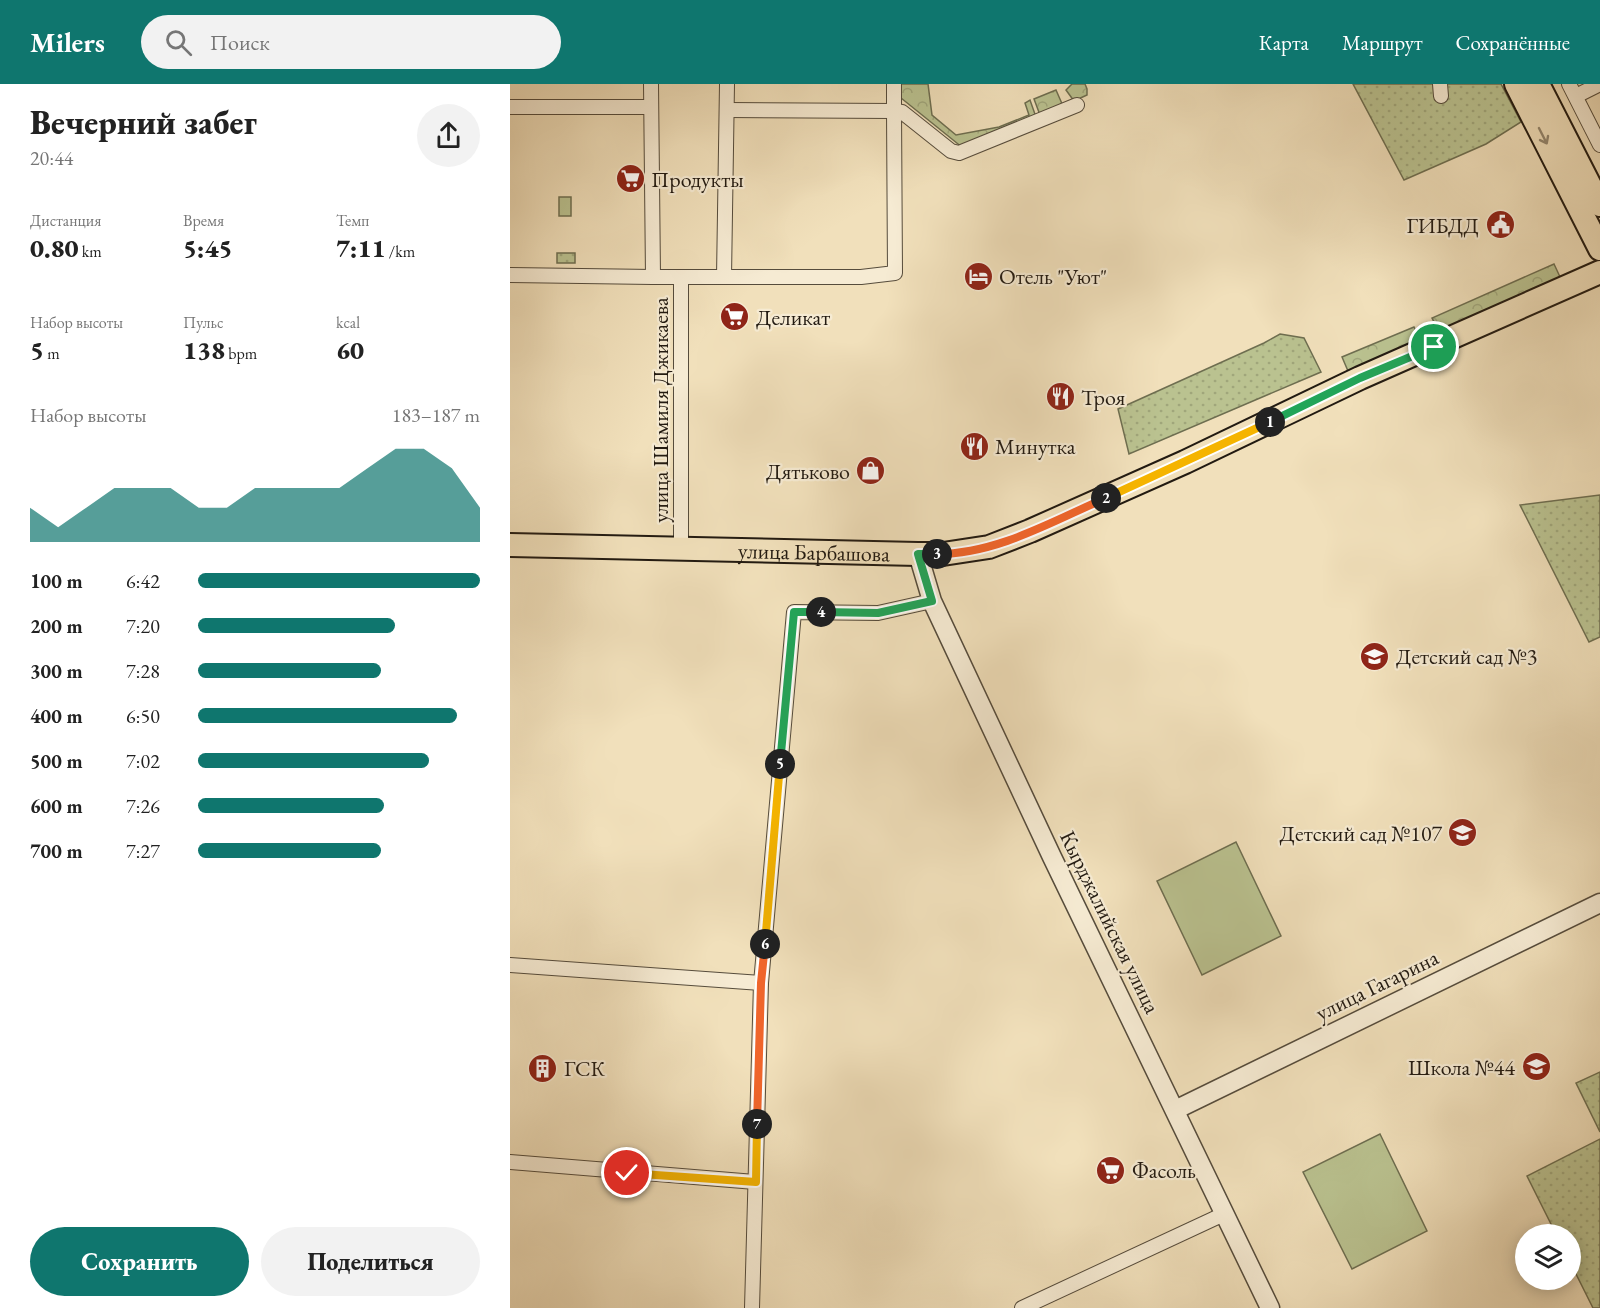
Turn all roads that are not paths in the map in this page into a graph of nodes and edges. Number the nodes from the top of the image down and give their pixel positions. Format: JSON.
{"nodes":[{"id":1,"x":651,"y":84,"type":"edge"},
{"id":2,"x":727,"y":84,"type":"edge"},
{"id":3,"x":894,"y":84,"type":"edge"},
{"id":4,"x":1516,"y":84,"type":"edge"},
{"id":5,"x":1538,"y":84,"type":"edge"},
{"id":6,"x":1600,"y":84,"type":"edge"},
{"id":7,"x":1572,"y":90,"type":"edge"},
{"id":8,"x":1077,"y":105,"type":"dead end"},
{"id":9,"x":510,"y":107,"type":"edge"},
{"id":10,"x":651,"y":107,"type":"junction"},
{"id":11,"x":727,"y":110,"type":"junction"},
{"id":12,"x":894,"y":111,"type":"junction"},
{"id":13,"x":1600,"y":145,"type":"edge"},
{"id":14,"x":1600,"y":205,"type":"edge"},
{"id":15,"x":1600,"y":249,"type":"edge"},
{"id":16,"x":1600,"y":272,"type":"edge"},
{"id":17,"x":510,"y":275,"type":"edge"},
{"id":18,"x":653,"y":277,"type":"junction"},
{"id":19,"x":681,"y":277,"type":"junction"},
{"id":20,"x":724,"y":277,"type":"junction"},
{"id":21,"x":510,"y":545,"type":"edge"},
{"id":22,"x":681,"y":549,"type":"junction"},
{"id":23,"x":918,"y":554,"type":"junction"},
{"id":24,"x":932,"y":601,"type":"junction"},
{"id":25,"x":1600,"y":903,"type":"edge"},
{"id":26,"x":510,"y":965,"type":"edge"},
{"id":27,"x":761,"y":983,"type":"junction"},
{"id":28,"x":1174,"y":1110,"type":"junction"},
{"id":29,"x":510,"y":1162,"type":"edge"},
{"id":30,"x":756,"y":1182,"type":"junction"},
{"id":31,"x":1224,"y":1214,"type":"junction"},
{"id":32,"x":752,"y":1308,"type":"edge"},
{"id":33,"x":1022,"y":1308,"type":"edge"},
{"id":34,"x":1269,"y":1308,"type":"edge"}],
"edges":[{"from":1,"to":10,"type":"street","name":"улица Шамиля Джикаева"},
{"from":2,"to":11,"type":"street"},
{"from":3,"to":12,"type":"street"},
{"from":4,"to":15,"type":"main road","one_way":true},
{"from":5,"to":14,"type":"main road"},
{"from":6,"to":7,"type":"street"},
{"from":7,"to":13,"type":"street"},
{"from":8,"to":12,"type":"street"},
{"from":9,"to":10,"type":"street"},
{"from":10,"to":18,"type":"street","name":"улица Шамиля Джикаева"},
{"from":11,"to":12,"type":"street"},
{"from":11,"to":20,"type":"street"},
{"from":12,"to":20,"type":"street"},
{"from":16,"to":23,"type":"main road","name":"улица Барбашова"},
{"from":17,"to":18,"type":"street"},
{"from":18,"to":19,"type":"street","name":"улица Шамиля Джикаева"},
{"from":19,"to":20,"type":"street"},
{"from":19,"to":22,"type":"street","name":"улица Шамиля Джикаева"},
{"from":21,"to":22,"type":"main road","name":"улица Барбашова"},
{"from":22,"to":23,"type":"main road","name":"улица Барбашова"},
{"from":23,"to":24,"type":"street","name":"Кырджалийская улица"},
{"from":24,"to":27,"type":"street"},
{"from":24,"to":28,"type":"street","name":"Кырджалийская улица"},
{"from":25,"to":28,"type":"street","name":"улица Гагарина"},
{"from":26,"to":27,"type":"street"},
{"from":27,"to":30,"type":"street"},
{"from":28,"to":31,"type":"street","name":"Кырджалийская улица"},
{"from":29,"to":30,"type":"street"},
{"from":30,"to":32,"type":"street"},
{"from":31,"to":33,"type":"street"},
{"from":31,"to":34,"type":"street","name":"Кырджалийская улица"}]}
